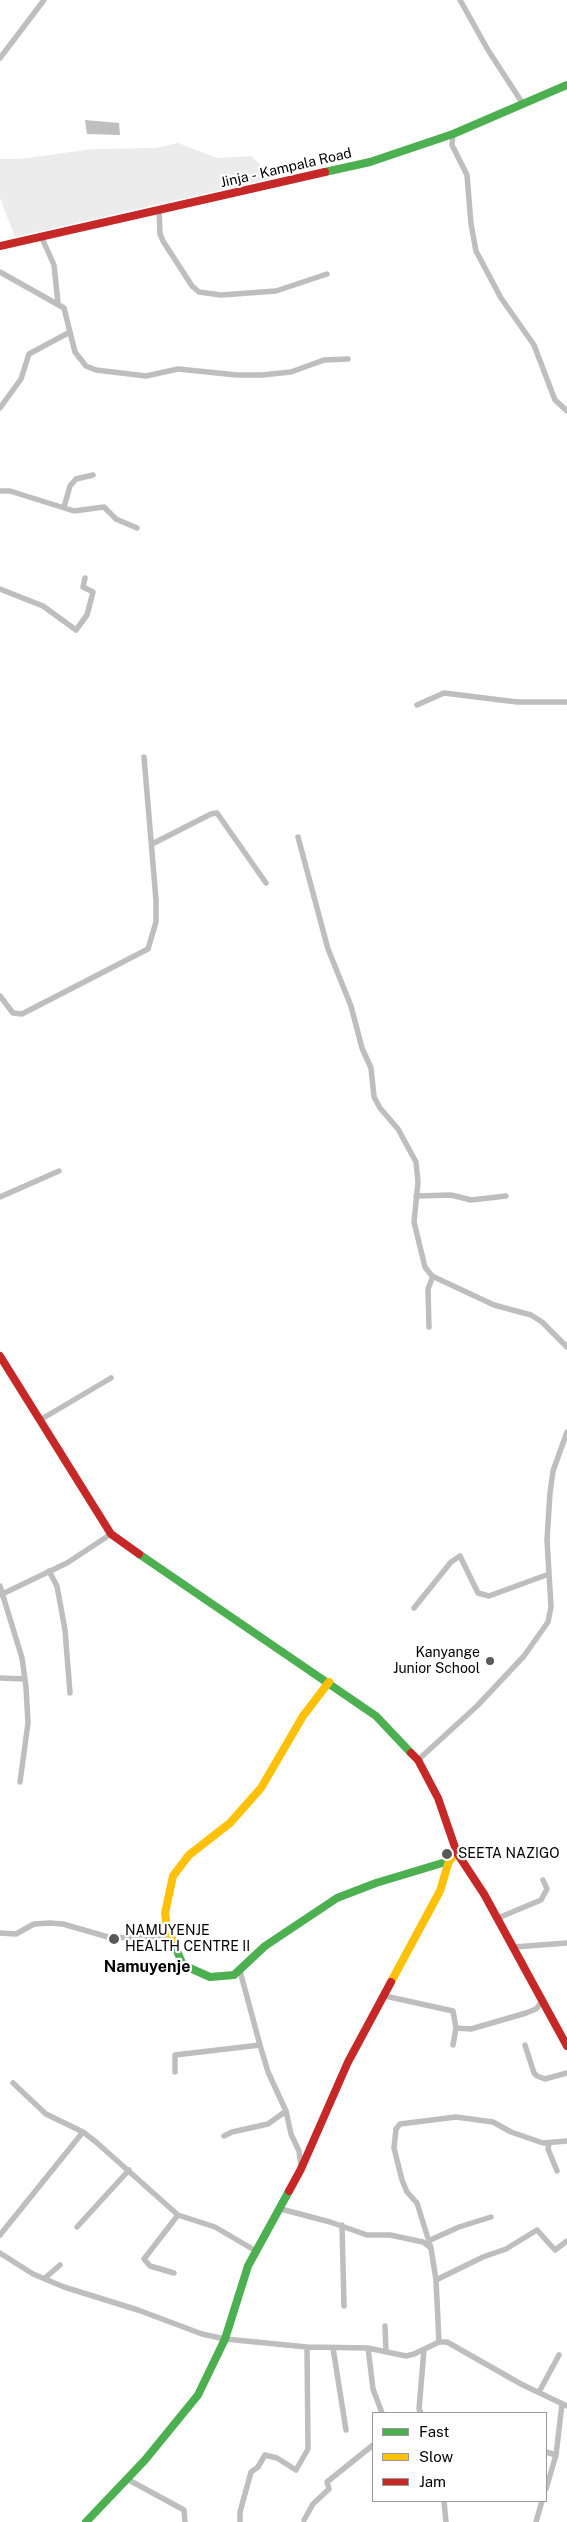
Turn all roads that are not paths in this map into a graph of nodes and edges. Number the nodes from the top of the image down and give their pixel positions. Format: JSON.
{"nodes":[{"id":1,"x":44,"y":0,"type":"edge"},
{"id":2,"x":460,"y":0,"type":"edge"},
{"id":3,"x":0,"y":58,"type":"edge"},
{"id":4,"x":567,"y":84,"type":"edge"},
{"id":5,"x":523,"y":104,"type":"junction"},
{"id":6,"x":453,"y":134,"type":"junction"},
{"id":7,"x":159,"y":210,"type":"junction"},
{"id":8,"x":41,"y":236,"type":"junction"},
{"id":9,"x":0,"y":246,"type":"edge"},
{"id":10,"x":0,"y":272,"type":"edge"},
{"id":11,"x":328,"y":274,"type":"dead end"},
{"id":12,"x":58,"y":303,"type":"junction"},
{"id":13,"x":70,"y":332,"type":"junction"},
{"id":14,"x":348,"y":359,"type":"dead end"},
{"id":15,"x":0,"y":408,"type":"edge"},
{"id":16,"x":567,"y":411,"type":"edge"},
{"id":17,"x":93,"y":475,"type":"dead end"},
{"id":18,"x":0,"y":491,"type":"edge"},
{"id":19,"x":64,"y":507,"type":"junction"},
{"id":20,"x":137,"y":528,"type":"dead end"},
{"id":21,"x":85,"y":578,"type":"dead end"},
{"id":22,"x":0,"y":589,"type":"edge"},
{"id":23,"x":567,"y":702,"type":"edge"},
{"id":24,"x":417,"y":705,"type":"dead end"},
{"id":25,"x":144,"y":757,"type":"dead end"},
{"id":26,"x":298,"y":837,"type":"dead end"},
{"id":27,"x":152,"y":844,"type":"junction"},
{"id":28,"x":266,"y":883,"type":"dead end"},
{"id":29,"x":0,"y":996,"type":"edge"},
{"id":30,"x":59,"y":1171,"type":"dead end"},
{"id":31,"x":0,"y":1196,"type":"edge"},
{"id":32,"x":416,"y":1196,"type":"junction"},
{"id":33,"x":506,"y":1196,"type":"dead end"},
{"id":34,"x":433,"y":1276,"type":"junction"},
{"id":35,"x":429,"y":1327,"type":"dead end"},
{"id":36,"x":567,"y":1347,"type":"edge"},
{"id":37,"x":0,"y":1356,"type":"edge"},
{"id":38,"x":111,"y":1378,"type":"dead end"},
{"id":39,"x":40,"y":1420,"type":"junction"},
{"id":40,"x":567,"y":1432,"type":"edge"},
{"id":41,"x":111,"y":1534,"type":"junction"},
{"id":42,"x":49,"y":1571,"type":"junction"},
{"id":43,"x":549,"y":1574,"type":"junction"},
{"id":44,"x":0,"y":1586,"type":"edge"},
{"id":45,"x":1,"y":1595,"type":"edge"},
{"id":46,"x":414,"y":1608,"type":"dead end"},
{"id":47,"x":0,"y":1678,"type":"edge"},
{"id":48,"x":25,"y":1679,"type":"junction"},
{"id":49,"x":329,"y":1682,"type":"junction"},
{"id":50,"x":70,"y":1693,"type":"dead end"},
{"id":51,"x":418,"y":1760,"type":"junction"},
{"id":52,"x":20,"y":1782,"type":"dead end"},
{"id":53,"x":457,"y":1853,"type":"junction"},
{"id":54,"x":449,"y":1861,"type":"junction"},
{"id":55,"x":543,"y":1880,"type":"dead end"},
{"id":56,"x":498,"y":1918,"type":"junction"},
{"id":57,"x":0,"y":1933,"type":"edge"},
{"id":58,"x":168,"y":1936,"type":"junction"},
{"id":59,"x":567,"y":1943,"type":"edge"},
{"id":60,"x":514,"y":1947,"type":"junction"},
{"id":61,"x":240,"y":1971,"type":"junction"},
{"id":62,"x":385,"y":1996,"type":"junction"},
{"id":63,"x":543,"y":2000,"type":"junction"},
{"id":64,"x":456,"y":2028,"type":"junction"},
{"id":65,"x":260,"y":2045,"type":"junction"},
{"id":66,"x":453,"y":2045,"type":"dead end"},
{"id":67,"x":525,"y":2045,"type":"dead end"},
{"id":68,"x":567,"y":2046,"type":"edge"},
{"id":69,"x":174,"y":2072,"type":"dead end"},
{"id":70,"x":567,"y":2074,"type":"edge"},
{"id":71,"x":13,"y":2083,"type":"dead end"},
{"id":72,"x":286,"y":2111,"type":"junction"},
{"id":73,"x":83,"y":2132,"type":"junction"},
{"id":74,"x":224,"y":2136,"type":"dead end"},
{"id":75,"x":567,"y":2140,"type":"edge"},
{"id":76,"x":549,"y":2144,"type":"junction"},
{"id":77,"x":301,"y":2169,"type":"junction"},
{"id":78,"x":129,"y":2170,"type":"junction"},
{"id":79,"x":557,"y":2172,"type":"dead end"},
{"id":80,"x":281,"y":2210,"type":"junction"},
{"id":81,"x":178,"y":2215,"type":"junction"},
{"id":82,"x":491,"y":2217,"type":"dead end"},
{"id":83,"x":342,"y":2225,"type":"junction"},
{"id":84,"x":77,"y":2227,"type":"dead end"},
{"id":85,"x":0,"y":2235,"type":"edge"},
{"id":86,"x":567,"y":2241,"type":"edge"},
{"id":87,"x":429,"y":2244,"type":"junction"},
{"id":88,"x":256,"y":2251,"type":"junction"},
{"id":89,"x":0,"y":2253,"type":"edge"},
{"id":90,"x":60,"y":2265,"type":"dead end"},
{"id":91,"x":174,"y":2273,"type":"dead end"},
{"id":92,"x":45,"y":2278,"type":"junction"},
{"id":93,"x":436,"y":2280,"type":"junction"},
{"id":94,"x":344,"y":2306,"type":"dead end"},
{"id":95,"x":386,"y":2326,"type":"dead end"},
{"id":96,"x":225,"y":2339,"type":"junction"},
{"id":97,"x":439,"y":2342,"type":"junction"},
{"id":98,"x":307,"y":2347,"type":"junction"},
{"id":99,"x":333,"y":2348,"type":"junction"},
{"id":100,"x":368,"y":2348,"type":"junction"},
{"id":101,"x":424,"y":2350,"type":"junction"},
{"id":102,"x":386,"y":2352,"type":"junction"},
{"id":103,"x":559,"y":2355,"type":"dead end"},
{"id":104,"x":539,"y":2392,"type":"junction"},
{"id":105,"x":565,"y":2405,"type":"edge"},
{"id":106,"x":382,"y":2412,"type":"edge"},
{"id":107,"x":420,"y":2412,"type":"edge"},
{"id":108,"x":346,"y":2430,"type":"dead end"},
{"id":109,"x":372,"y":2446,"type":"edge"},
{"id":110,"x":547,"y":2452,"type":"edge"},
{"id":111,"x":556,"y":2454,"type":"junction"},
{"id":112,"x":127,"y":2479,"type":"junction"},
{"id":113,"x":547,"y":2486,"type":"edge"},
{"id":114,"x":444,"y":2502,"type":"edge"},
{"id":115,"x":542,"y":2502,"type":"edge"},
{"id":116,"x":304,"y":2520,"type":"dead end"},
{"id":117,"x":86,"y":2522,"type":"edge"},
{"id":118,"x":185,"y":2522,"type":"edge"},
{"id":119,"x":240,"y":2522,"type":"edge"},
{"id":120,"x":446,"y":2522,"type":"edge"},
{"id":121,"x":536,"y":2522,"type":"edge"}],
"edges":[{"from":1,"to":3,"type":"street"},
{"from":2,"to":5,"type":"street"},
{"from":4,"to":5,"type":"main road","name":"Jinja - Kampala Road"},
{"from":5,"to":6,"type":"main road","name":"Jinja - Kampala Road"},
{"from":6,"to":7,"type":"main road","name":"Jinja - Kampala Road"},
{"from":6,"to":16,"type":"street"},
{"from":7,"to":8,"type":"main road","name":"Jinja - Kampala Road"},
{"from":7,"to":11,"type":"street"},
{"from":8,"to":9,"type":"main road","name":"Jinja - Kampala Road"},
{"from":8,"to":12,"type":"street"},
{"from":10,"to":12,"type":"street"},
{"from":12,"to":13,"type":"street"},
{"from":13,"to":14,"type":"street"},
{"from":13,"to":15,"type":"street"},
{"from":17,"to":19,"type":"street"},
{"from":18,"to":19,"type":"street"},
{"from":19,"to":20,"type":"street"},
{"from":21,"to":22,"type":"street"},
{"from":23,"to":24,"type":"street"},
{"from":25,"to":27,"type":"street"},
{"from":26,"to":32,"type":"street"},
{"from":27,"to":28,"type":"street"},
{"from":27,"to":29,"type":"street"},
{"from":30,"to":31,"type":"street"},
{"from":32,"to":33,"type":"street"},
{"from":32,"to":34,"type":"street"},
{"from":34,"to":35,"type":"street"},
{"from":34,"to":36,"type":"street"},
{"from":37,"to":39,"type":"main road"},
{"from":38,"to":39,"type":"street"},
{"from":39,"to":41,"type":"main road"},
{"from":40,"to":43,"type":"street"},
{"from":41,"to":42,"type":"street"},
{"from":41,"to":49,"type":"main road"},
{"from":42,"to":45,"type":"street"},
{"from":42,"to":50,"type":"street"},
{"from":43,"to":46,"type":"street"},
{"from":43,"to":51,"type":"street"},
{"from":44,"to":45,"type":"street"},
{"from":45,"to":48,"type":"street"},
{"from":47,"to":48,"type":"street"},
{"from":48,"to":52,"type":"street"},
{"from":49,"to":51,"type":"main road"},
{"from":49,"to":58,"type":"main road"},
{"from":51,"to":53,"type":"main road"},
{"from":53,"to":54,"type":"main road"},
{"from":53,"to":56,"type":"main road"},
{"from":54,"to":61,"type":"main road"},
{"from":54,"to":62,"type":"main road"},
{"from":55,"to":56,"type":"street"},
{"from":56,"to":60,"type":"main road"},
{"from":57,"to":58,"type":"street"},
{"from":58,"to":61,"type":"main road"},
{"from":59,"to":60,"type":"street"},
{"from":60,"to":63,"type":"main road"},
{"from":61,"to":65,"type":"street"},
{"from":62,"to":64,"type":"street"},
{"from":62,"to":77,"type":"main road"},
{"from":63,"to":64,"type":"street"},
{"from":63,"to":68,"type":"main road"},
{"from":64,"to":66,"type":"street"},
{"from":65,"to":69,"type":"street"},
{"from":65,"to":72,"type":"street"},
{"from":67,"to":70,"type":"street"},
{"from":71,"to":73,"type":"street"},
{"from":72,"to":74,"type":"street"},
{"from":72,"to":77,"type":"street"},
{"from":73,"to":78,"type":"street"},
{"from":73,"to":85,"type":"street"},
{"from":75,"to":76,"type":"street"},
{"from":76,"to":79,"type":"street"},
{"from":76,"to":87,"type":"street"},
{"from":77,"to":80,"type":"main road"},
{"from":78,"to":81,"type":"street"},
{"from":78,"to":84,"type":"street"},
{"from":80,"to":83,"type":"street"},
{"from":80,"to":88,"type":"main road"},
{"from":81,"to":88,"type":"street"},
{"from":81,"to":91,"type":"street"},
{"from":82,"to":87,"type":"street"},
{"from":83,"to":87,"type":"street"},
{"from":83,"to":94,"type":"street"},
{"from":86,"to":93,"type":"street"},
{"from":87,"to":93,"type":"street"},
{"from":88,"to":96,"type":"main road"},
{"from":89,"to":92,"type":"street"},
{"from":90,"to":92,"type":"street"},
{"from":92,"to":96,"type":"street"},
{"from":93,"to":97,"type":"street"},
{"from":95,"to":102,"type":"street"},
{"from":96,"to":98,"type":"street"},
{"from":96,"to":112,"type":"main road"},
{"from":97,"to":101,"type":"street"},
{"from":97,"to":104,"type":"street"},
{"from":98,"to":99,"type":"street"},
{"from":98,"to":119,"type":"street"},
{"from":99,"to":100,"type":"street"},
{"from":99,"to":108,"type":"street"},
{"from":100,"to":102,"type":"street"},
{"from":100,"to":106,"type":"street"},
{"from":101,"to":102,"type":"street"},
{"from":101,"to":107,"type":"street"},
{"from":103,"to":104,"type":"street"},
{"from":104,"to":105,"type":"street"},
{"from":105,"to":111,"type":"street"},
{"from":109,"to":116,"type":"street"},
{"from":110,"to":111,"type":"street"},
{"from":111,"to":113,"type":"street"},
{"from":112,"to":117,"type":"main road"},
{"from":112,"to":118,"type":"street"},
{"from":114,"to":120,"type":"street"},
{"from":115,"to":121,"type":"street"}]}
